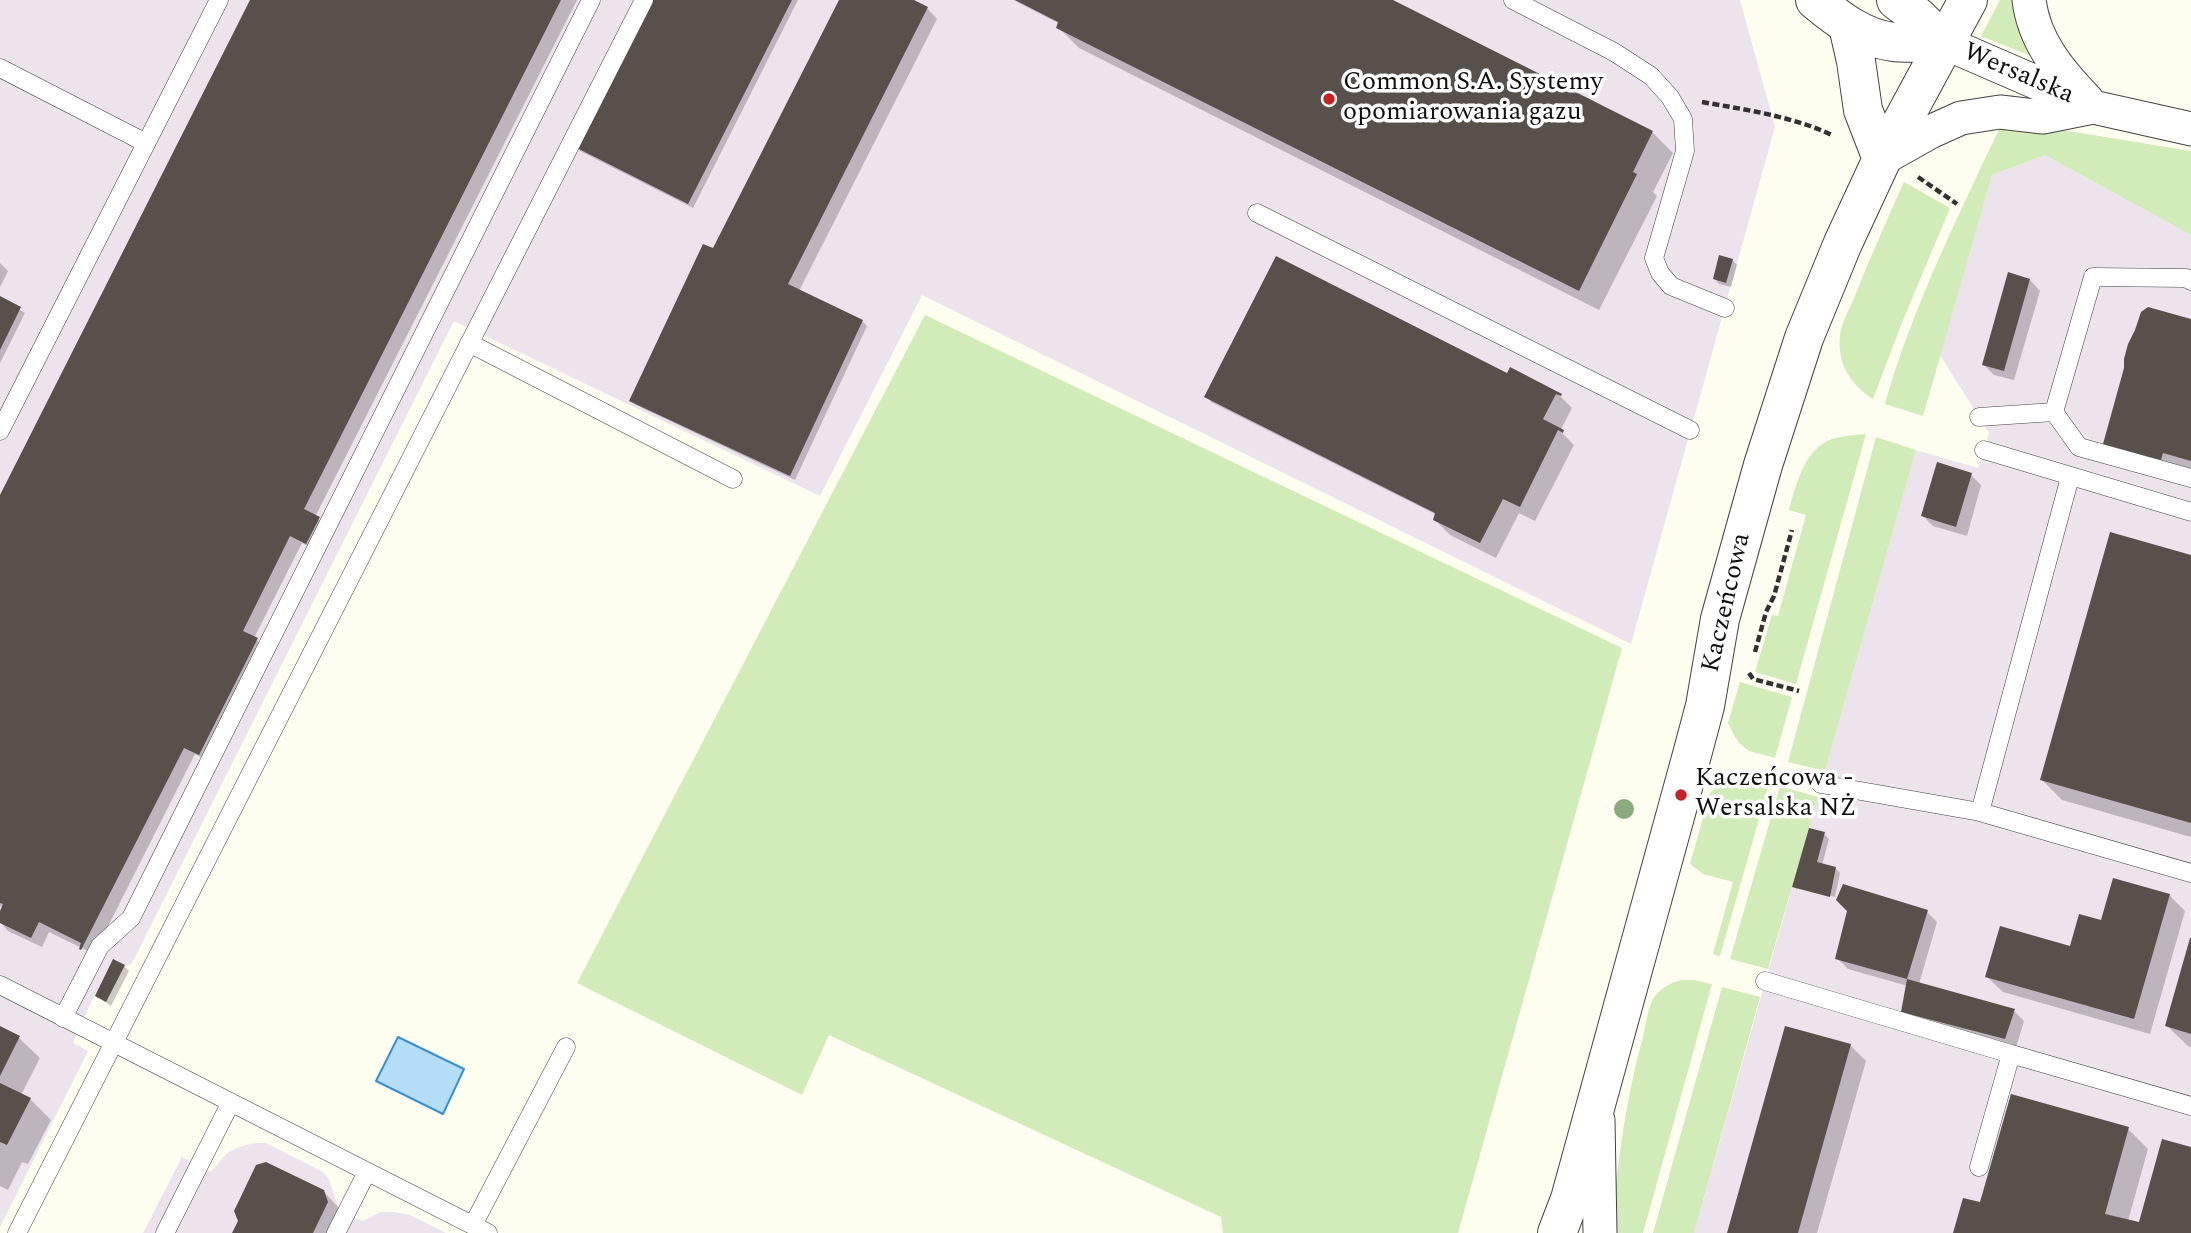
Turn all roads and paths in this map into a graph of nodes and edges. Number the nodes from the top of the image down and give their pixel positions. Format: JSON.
{"nodes":[{"id":1,"x":219,"y":0,"type":"edge"},
{"id":2,"x":591,"y":0,"type":"edge"},
{"id":3,"x":644,"y":0,"type":"edge"},
{"id":4,"x":1513,"y":0,"type":"edge"},
{"id":5,"x":1815,"y":0,"type":"edge"},
{"id":6,"x":1896,"y":0,"type":"edge"},
{"id":7,"x":1968,"y":0,"type":"edge"},
{"id":8,"x":2029,"y":0,"type":"edge"},
{"id":9,"x":1848,"y":26,"type":"junction"},
{"id":10,"x":1943,"y":42,"type":"junction"},
{"id":11,"x":0,"y":68,"type":"edge"},
{"id":12,"x":1672,"y":102,"type":"junction"},
{"id":13,"x":2093,"y":107,"type":"junction"},
{"id":14,"x":2191,"y":129,"type":"edge"},
{"id":15,"x":1836,"y":137,"type":"dead end"},
{"id":16,"x":146,"y":143,"type":"junction"},
{"id":17,"x":1896,"y":165,"type":"junction"},
{"id":18,"x":1957,"y":204,"type":"dead end"},
{"id":19,"x":1257,"y":213,"type":"dead end"},
{"id":20,"x":2191,"y":281,"type":"edge"},
{"id":21,"x":1725,"y":308,"type":"dead end"},
{"id":22,"x":469,"y":343,"type":"junction"},
{"id":23,"x":2054,"y":412,"type":"junction"},
{"id":24,"x":1979,"y":417,"type":"dead end"},
{"id":25,"x":1690,"y":430,"type":"dead end"},
{"id":26,"x":0,"y":431,"type":"edge"},
{"id":27,"x":1984,"y":450,"type":"dead end"},
{"id":28,"x":2070,"y":477,"type":"junction"},
{"id":29,"x":2191,"y":478,"type":"edge"},
{"id":30,"x":733,"y":479,"type":"dead end"},
{"id":31,"x":2191,"y":512,"type":"edge"},
{"id":32,"x":1792,"y":530,"type":"dead end"},
{"id":33,"x":1800,"y":691,"type":"dead end"},
{"id":34,"x":1821,"y":784,"type":"dead end"},
{"id":35,"x":1980,"y":812,"type":"junction"},
{"id":36,"x":2191,"y":873,"type":"edge"},
{"id":37,"x":1765,"y":981,"type":"dead end"},
{"id":38,"x":0,"y":985,"type":"edge"},
{"id":39,"x":63,"y":1018,"type":"junction"},
{"id":40,"x":113,"y":1043,"type":"junction"},
{"id":41,"x":566,"y":1047,"type":"dead end"},
{"id":42,"x":2011,"y":1054,"type":"junction"},
{"id":43,"x":1598,"y":1099,"type":"junction"},
{"id":44,"x":231,"y":1102,"type":"junction"},
{"id":45,"x":2191,"y":1106,"type":"edge"},
{"id":46,"x":1979,"y":1167,"type":"dead end"},
{"id":47,"x":367,"y":1172,"type":"junction"},
{"id":48,"x":481,"y":1229,"type":"edge"},
{"id":49,"x":17,"y":1233,"type":"edge"},
{"id":50,"x":165,"y":1233,"type":"edge"},
{"id":51,"x":337,"y":1233,"type":"edge"},
{"id":52,"x":1558,"y":1233,"type":"edge"},
{"id":53,"x":1601,"y":1233,"type":"edge"}],
"edges":[{"from":1,"to":16,"type":"lane"},
{"from":2,"to":39,"type":"lane"},
{"from":3,"to":22,"type":"lane"},
{"from":4,"to":12,"type":"lane"},
{"from":5,"to":9,"type":"street","name":"Wersalska"},
{"from":6,"to":10,"type":"street","name":"Wersalska"},
{"from":7,"to":10,"type":"street","name":"Kaczeńcowa"},
{"from":8,"to":13,"type":"street","name":"Wersalska"},
{"from":9,"to":10,"type":"street","name":"Wersalska"},
{"from":9,"to":17,"type":"street"},
{"from":10,"to":13,"type":"street","name":"Wersalska"},
{"from":10,"to":17,"type":"street","name":"Kaczeńcowa"},
{"from":11,"to":16,"type":"lane"},
{"from":12,"to":15,"type":"path"},
{"from":12,"to":21,"type":"lane"},
{"from":13,"to":14,"type":"street","name":"Wersalska"},
{"from":13,"to":17,"type":"street","name":"Wersalska"},
{"from":16,"to":26,"type":"lane"},
{"from":17,"to":18,"type":"path"},
{"from":17,"to":43,"type":"street","name":"Kaczeńcowa"},
{"from":19,"to":25,"type":"lane"},
{"from":20,"to":23,"type":"lane"},
{"from":22,"to":30,"type":"lane"},
{"from":22,"to":40,"type":"lane"},
{"from":23,"to":24,"type":"lane"},
{"from":23,"to":29,"type":"lane"},
{"from":27,"to":28,"type":"lane"},
{"from":28,"to":31,"type":"lane"},
{"from":28,"to":35,"type":"lane"},
{"from":32,"to":33,"type":"path"},
{"from":34,"to":35,"type":"lane"},
{"from":35,"to":36,"type":"lane"},
{"from":37,"to":42,"type":"lane"},
{"from":38,"to":39,"type":"lane"},
{"from":39,"to":40,"type":"lane"},
{"from":40,"to":44,"type":"lane"},
{"from":40,"to":49,"type":"lane"},
{"from":41,"to":48,"type":"lane"},
{"from":42,"to":45,"type":"lane"},
{"from":42,"to":46,"type":"lane"},
{"from":43,"to":52,"type":"street","name":"Kaczeńcowa"},
{"from":43,"to":53,"type":"street"},
{"from":44,"to":47,"type":"lane"},
{"from":44,"to":50,"type":"lane"},
{"from":47,"to":48,"type":"lane"},
{"from":47,"to":51,"type":"lane"}]}
